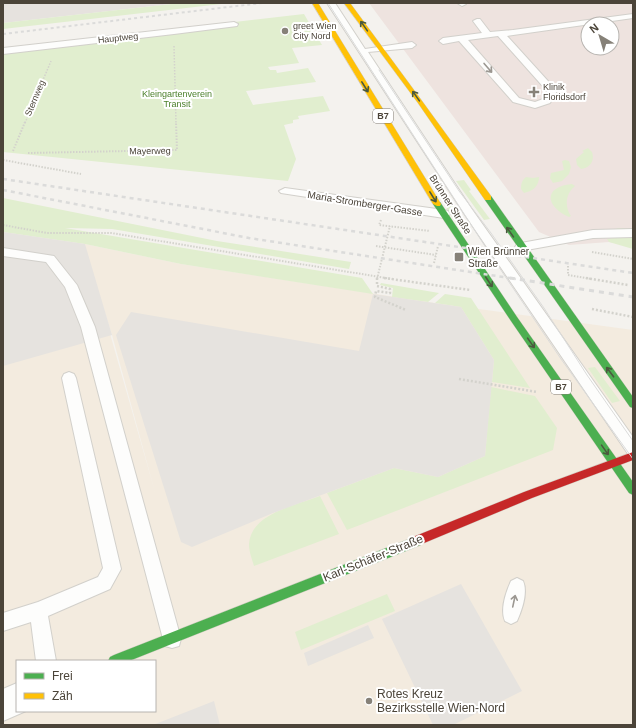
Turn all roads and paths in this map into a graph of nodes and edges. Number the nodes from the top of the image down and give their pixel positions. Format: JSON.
{"nodes":[{"id":1,"x":316,"y":3,"type":"edge"},
{"id":2,"x":331,"y":3,"type":"edge"},
{"id":3,"x":348,"y":3,"type":"edge"},
{"id":4,"x":633,"y":16,"type":"edge"},
{"id":5,"x":477,"y":20,"type":"dead end"},
{"id":6,"x":234,"y":24,"type":"dead end"},
{"id":7,"x":174,"y":32,"type":"junction"},
{"id":8,"x":500,"y":33,"type":"junction"},
{"id":9,"x":488,"y":35,"type":"junction"},
{"id":10,"x":462,"y":38,"type":"junction"},
{"id":11,"x":443,"y":41,"type":"dead end"},
{"id":12,"x":412,"y":45,"type":"dead end"},
{"id":13,"x":58,"y":46,"type":"junction"},
{"id":14,"x":382,"y":49,"type":"junction"},
{"id":15,"x":3,"y":51,"type":"edge"},
{"id":16,"x":363,"y":51,"type":"junction"},
{"id":17,"x":345,"y":53,"type":"junction"},
{"id":18,"x":512,"y":61,"type":"dead end"},
{"id":19,"x":552,"y":91,"type":"junction"},
{"id":20,"x":13,"y":151,"type":"dead end"},
{"id":21,"x":28,"y":153,"type":"dead end"},
{"id":22,"x":3,"y":160,"type":"edge"},
{"id":23,"x":81,"y":174,"type":"dead end"},
{"id":24,"x":285,"y":191,"type":"dead end"},
{"id":25,"x":444,"y":214,"type":"junction"},
{"id":26,"x":381,"y":219,"type":"dead end"},
{"id":27,"x":3,"y":226,"type":"edge"},
{"id":28,"x":390,"y":226,"type":"junction"},
{"id":29,"x":430,"y":231,"type":"dead end"},
{"id":30,"x":633,"y":233,"type":"edge"},
{"id":31,"x":376,"y":246,"type":"dead end"},
{"id":32,"x":438,"y":246,"type":"dead end"},
{"id":33,"x":384,"y":247,"type":"junction"},
{"id":34,"x":521,"y":247,"type":"junction"},
{"id":35,"x":3,"y":252,"type":"edge"},
{"id":36,"x":436,"y":254,"type":"junction"},
{"id":37,"x":434,"y":263,"type":"dead end"},
{"id":38,"x":568,"y":275,"type":"dead end"},
{"id":39,"x":377,"y":276,"type":"junction"},
{"id":40,"x":628,"y":285,"type":"dead end"},
{"id":41,"x":496,"y":293,"type":"junction"},
{"id":42,"x":590,"y":309,"type":"dead end"},
{"id":43,"x":406,"y":310,"type":"dead end"},
{"id":44,"x":633,"y":317,"type":"edge"},
{"id":45,"x":69,"y":378,"type":"dead end"},
{"id":46,"x":459,"y":379,"type":"dead end"},
{"id":47,"x":537,"y":392,"type":"dead end"},
{"id":48,"x":633,"y":404,"type":"edge"},
{"id":49,"x":633,"y":449,"type":"edge"},
{"id":50,"x":633,"y":456,"type":"edge"},
{"id":51,"x":614,"y":462,"type":"junction"},
{"id":52,"x":633,"y":490,"type":"edge"},
{"id":53,"x":517,"y":588,"type":"dead end"},
{"id":54,"x":38,"y":611,"type":"junction"},
{"id":55,"x":511,"y":615,"type":"dead end"},
{"id":56,"x":3,"y":622,"type":"edge"},
{"id":57,"x":172,"y":639,"type":"junction"},
{"id":58,"x":46,"y":660,"type":"edge"},
{"id":59,"x":117,"y":660,"type":"edge"},
{"id":60,"x":16,"y":699,"type":"edge"},
{"id":61,"x":3,"y":705,"type":"edge"}],
"edges":[{"from":1,"to":17,"type":"main road","name":"Brünner Straße","number":"B7"},
{"from":2,"to":16,"type":"lane"},
{"from":14,"to":3,"type":"main road","one_way":true},
{"from":4,"to":8,"type":"lane"},
{"from":5,"to":9,"type":"lane"},
{"from":6,"to":7,"type":"lane","name":"Hauptweg"},
{"from":7,"to":13,"type":"lane","name":"Hauptweg"},
{"from":7,"to":21,"type":"path","name":"Mayerweg"},
{"from":8,"to":9,"type":"lane"},
{"from":8,"to":19,"type":"lane"},
{"from":9,"to":10,"type":"lane"},
{"from":10,"to":11,"type":"lane"},
{"from":10,"to":19,"type":"lane","one_way":true},
{"from":12,"to":14,"type":"lane"},
{"from":13,"to":15,"type":"lane","name":"Hauptweg"},
{"from":13,"to":20,"type":"path","name":"Sternweg"},
{"from":14,"to":16,"type":"lane"},
{"from":34,"to":14,"type":"main road","one_way":true},
{"from":16,"to":17,"type":"lane"},
{"from":16,"to":49,"type":"lane"},
{"from":17,"to":25,"type":"main road","name":"Brünner Straße","number":"B7","one_way":true},
{"from":18,"to":19,"type":"lane"},
{"from":22,"to":23,"type":"path"},
{"from":24,"to":25,"type":"lane","name":"Maria-Stromberger-Gasse"},
{"from":25,"to":41,"type":"main road","name":"Brünner Straße","number":"B7","one_way":true},
{"from":26,"to":28,"type":"path"},
{"from":27,"to":39,"type":"path"},
{"from":28,"to":29,"type":"path"},
{"from":28,"to":33,"type":"path"},
{"from":30,"to":34,"type":"lane"},
{"from":31,"to":33,"type":"path"},
{"from":32,"to":36,"type":"path"},
{"from":33,"to":36,"type":"path"},
{"from":33,"to":39,"type":"path"},
{"from":48,"to":34,"type":"main road","one_way":true},
{"from":35,"to":57,"type":"lane"},
{"from":36,"to":37,"type":"path"},
{"from":38,"to":40,"type":"path"},
{"from":39,"to":41,"type":"path"},
{"from":39,"to":43,"type":"path"},
{"from":41,"to":51,"type":"main road","name":"Brünner Straße","number":"B7","one_way":true},
{"from":42,"to":44,"type":"path"},
{"from":45,"to":54,"type":"lane"},
{"from":46,"to":47,"type":"path"},
{"from":50,"to":51,"type":"main road","name":"Karl-Schäfer-Straße"},
{"from":51,"to":52,"type":"main road","name":"Brünner Straße","number":"B7"},
{"from":51,"to":57,"type":"main road","name":"Karl-Schäfer-Straße"},
{"from":55,"to":53,"type":"lane","one_way":true},
{"from":54,"to":56,"type":"lane"},
{"from":54,"to":58,"type":"lane"},
{"from":57,"to":59,"type":"main road","name":"Karl-Schäfer-Straße"},
{"from":60,"to":61,"type":"street"}]}
